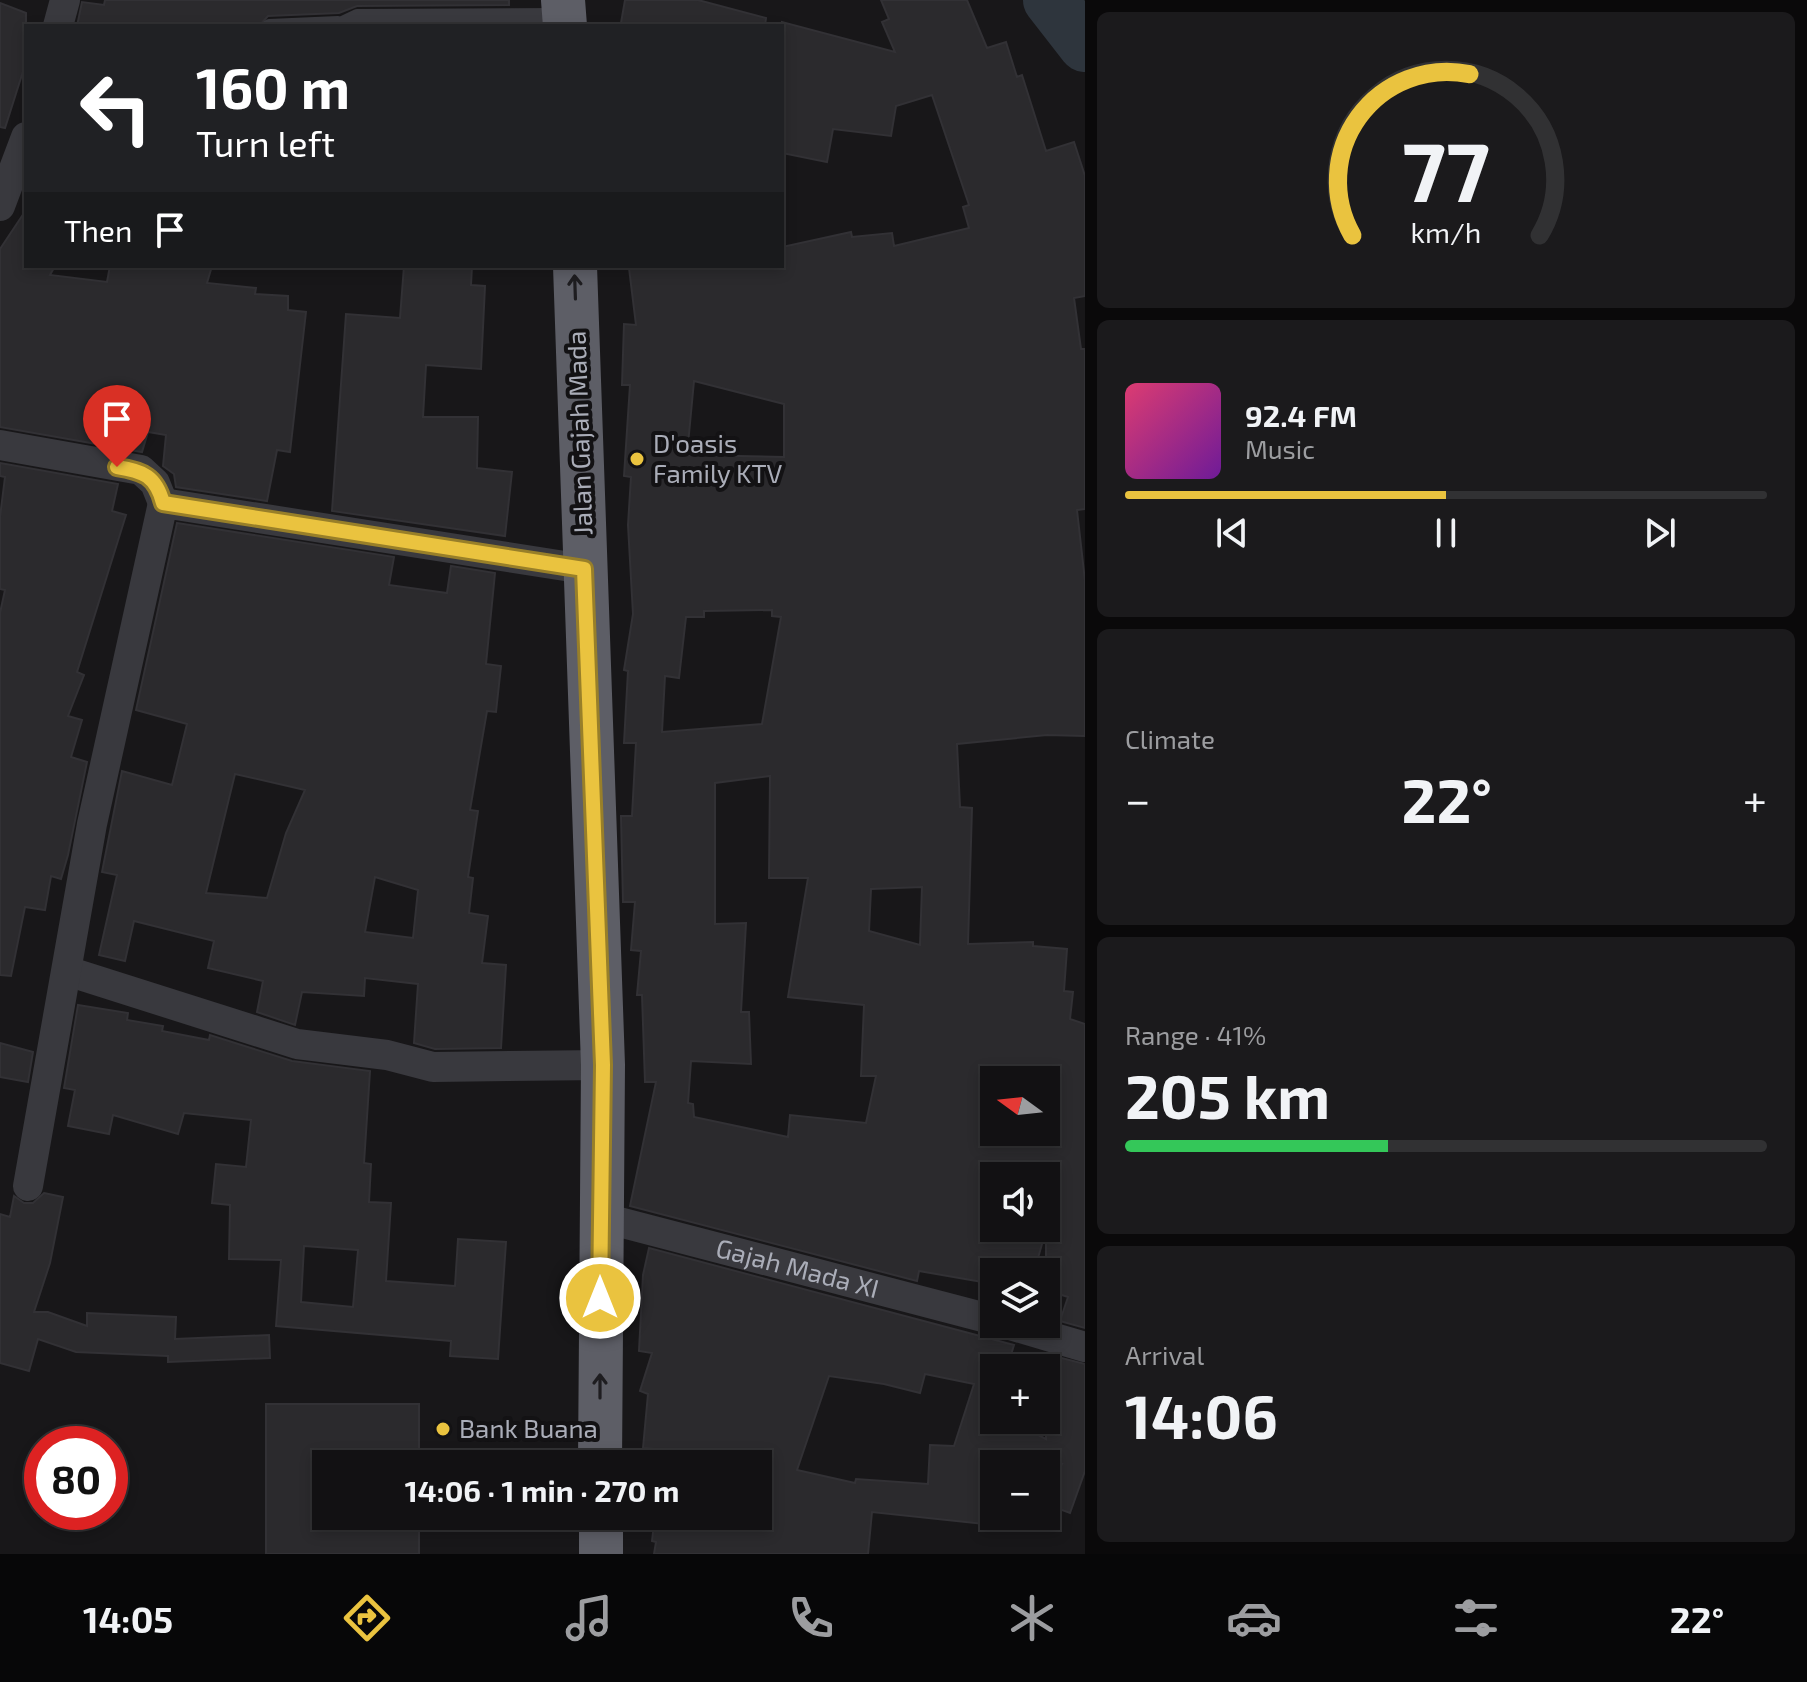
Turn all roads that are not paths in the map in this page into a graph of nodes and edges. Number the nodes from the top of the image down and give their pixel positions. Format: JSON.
{"nodes":[{"id":1,"x":65,"y":0,"type":"edge"},
{"id":2,"x":564,"y":14,"type":"edge"},
{"id":3,"x":59,"y":24,"type":"edge"},
{"id":4,"x":337,"y":24,"type":"edge"},
{"id":5,"x":24,"y":142,"type":"edge"},
{"id":6,"x":0,"y":206,"type":"edge"},
{"id":7,"x":575,"y":268,"type":"edge"},
{"id":8,"x":0,"y":445,"type":"edge"},
{"id":9,"x":163,"y":503,"type":"junction"},
{"id":10,"x":584,"y":569,"type":"junction"},
{"id":11,"x":67,"y":971,"type":"junction"},
{"id":12,"x":603,"y":1065,"type":"junction"},
{"id":13,"x":28,"y":1186,"type":"dead end"},
{"id":14,"x":600,"y":1217,"type":"junction"},
{"id":15,"x":980,"y":1316,"type":"edge"},
{"id":16,"x":1054,"y":1338,"type":"edge"},
{"id":17,"x":1085,"y":1347,"type":"edge"},
{"id":18,"x":600,"y":1450,"type":"edge"},
{"id":19,"x":601,"y":1530,"type":"edge"},
{"id":20,"x":601,"y":1554,"type":"edge"}],
"edges":[{"from":1,"to":3,"type":"street"},
{"from":2,"to":4,"type":"lane"},
{"from":5,"to":6,"type":"street"},
{"from":10,"to":7,"type":"highway","name":"Jalan Gajah Mada","one_way":true},
{"from":8,"to":9,"type":"street"},
{"from":9,"to":10,"type":"street"},
{"from":9,"to":11,"type":"street"},
{"from":10,"to":12,"type":"highway","name":"Jalan Gajah Mada"},
{"from":11,"to":12,"type":"street"},
{"from":11,"to":13,"type":"street"},
{"from":12,"to":14,"type":"highway","name":"Jalan Gajah Mada"},
{"from":14,"to":15,"type":"street","name":"Gajah Mada XI"},
{"from":18,"to":14,"type":"highway","name":"Jalan Gajah Mada","one_way":true},
{"from":16,"to":17,"type":"street"},
{"from":19,"to":20,"type":"highway"}]}
